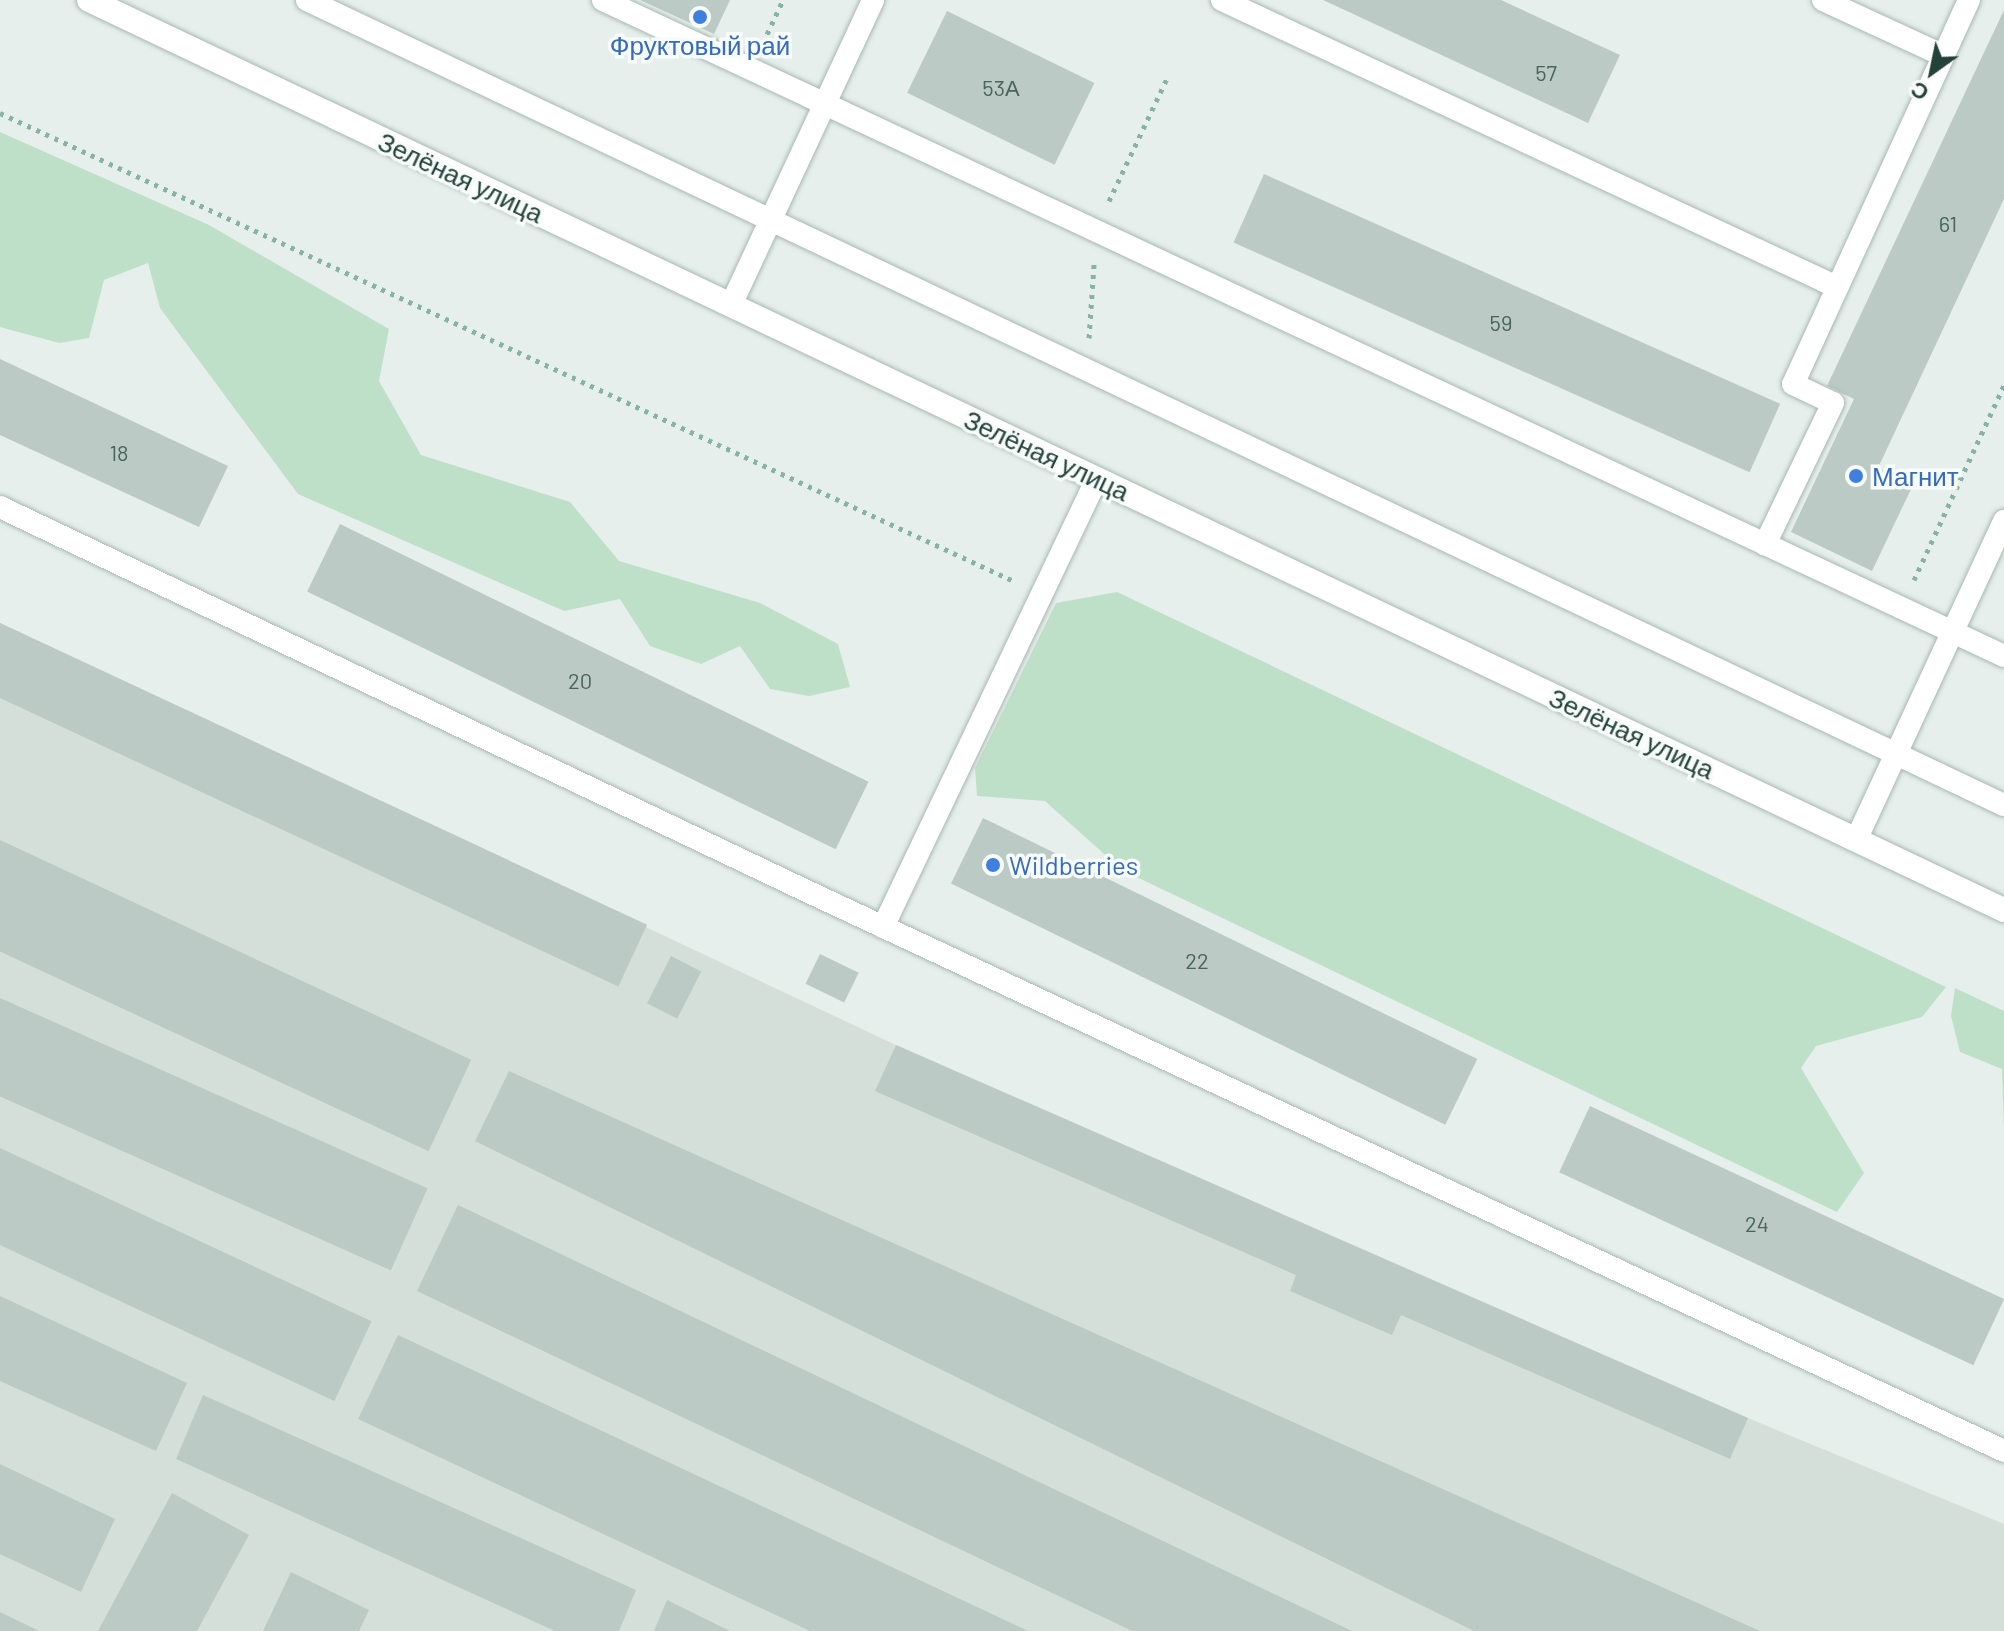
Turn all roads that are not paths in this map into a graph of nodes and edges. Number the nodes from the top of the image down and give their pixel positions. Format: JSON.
{"nodes":[{"id":1,"x":89,"y":0,"type":"edge"},
{"id":2,"x":307,"y":0,"type":"edge"},
{"id":3,"x":603,"y":0,"type":"edge"},
{"id":4,"x":873,"y":0,"type":"edge"},
{"id":5,"x":1222,"y":0,"type":"edge"},
{"id":6,"x":1823,"y":0,"type":"edge"},
{"id":7,"x":1969,"y":0,"type":"edge"},
{"id":8,"x":1944,"y":56,"type":"junction"},
{"id":9,"x":825,"y":103,"type":"junction"},
{"id":10,"x":770,"y":221,"type":"junction"},
{"id":11,"x":1837,"y":287,"type":"junction"},
{"id":12,"x":731,"y":305,"type":"junction"},
{"id":13,"x":1097,"y":478,"type":"junction"},
{"id":14,"x":0,"y":507,"type":"edge"},
{"id":15,"x":2004,"y":521,"type":"edge"},
{"id":16,"x":1765,"y":544,"type":"junction"},
{"id":17,"x":1952,"y":632,"type":"junction"},
{"id":18,"x":2004,"y":656,"type":"edge"},
{"id":19,"x":1895,"y":754,"type":"junction"},
{"id":20,"x":2004,"y":805,"type":"edge"},
{"id":21,"x":1856,"y":840,"type":"junction"},
{"id":22,"x":2004,"y":910,"type":"edge"},
{"id":23,"x":883,"y":927,"type":"junction"},
{"id":24,"x":2004,"y":1451,"type":"edge"}],
"edges":[{"from":1,"to":12,"type":"main road","name":"Зелёная улица"},
{"from":2,"to":10,"type":"lane"},
{"from":3,"to":9,"type":"lane"},
{"from":4,"to":9,"type":"lane"},
{"from":5,"to":11,"type":"lane"},
{"from":6,"to":8,"type":"lane"},
{"from":7,"to":8,"type":"lane"},
{"from":8,"to":11,"type":"lane"},
{"from":9,"to":10,"type":"lane"},
{"from":9,"to":16,"type":"lane"},
{"from":10,"to":12,"type":"lane"},
{"from":10,"to":19,"type":"lane"},
{"from":11,"to":16,"type":"lane"},
{"from":12,"to":13,"type":"main road","name":"Зелёная улица"},
{"from":13,"to":21,"type":"main road","name":"Зелёная улица"},
{"from":13,"to":23,"type":"lane"},
{"from":14,"to":23,"type":"lane"},
{"from":15,"to":17,"type":"lane"},
{"from":16,"to":17,"type":"lane"},
{"from":17,"to":18,"type":"lane"},
{"from":17,"to":19,"type":"lane"},
{"from":19,"to":20,"type":"lane"},
{"from":19,"to":21,"type":"lane"},
{"from":21,"to":22,"type":"main road","name":"Зелёная улица"},
{"from":23,"to":24,"type":"lane"}]}
